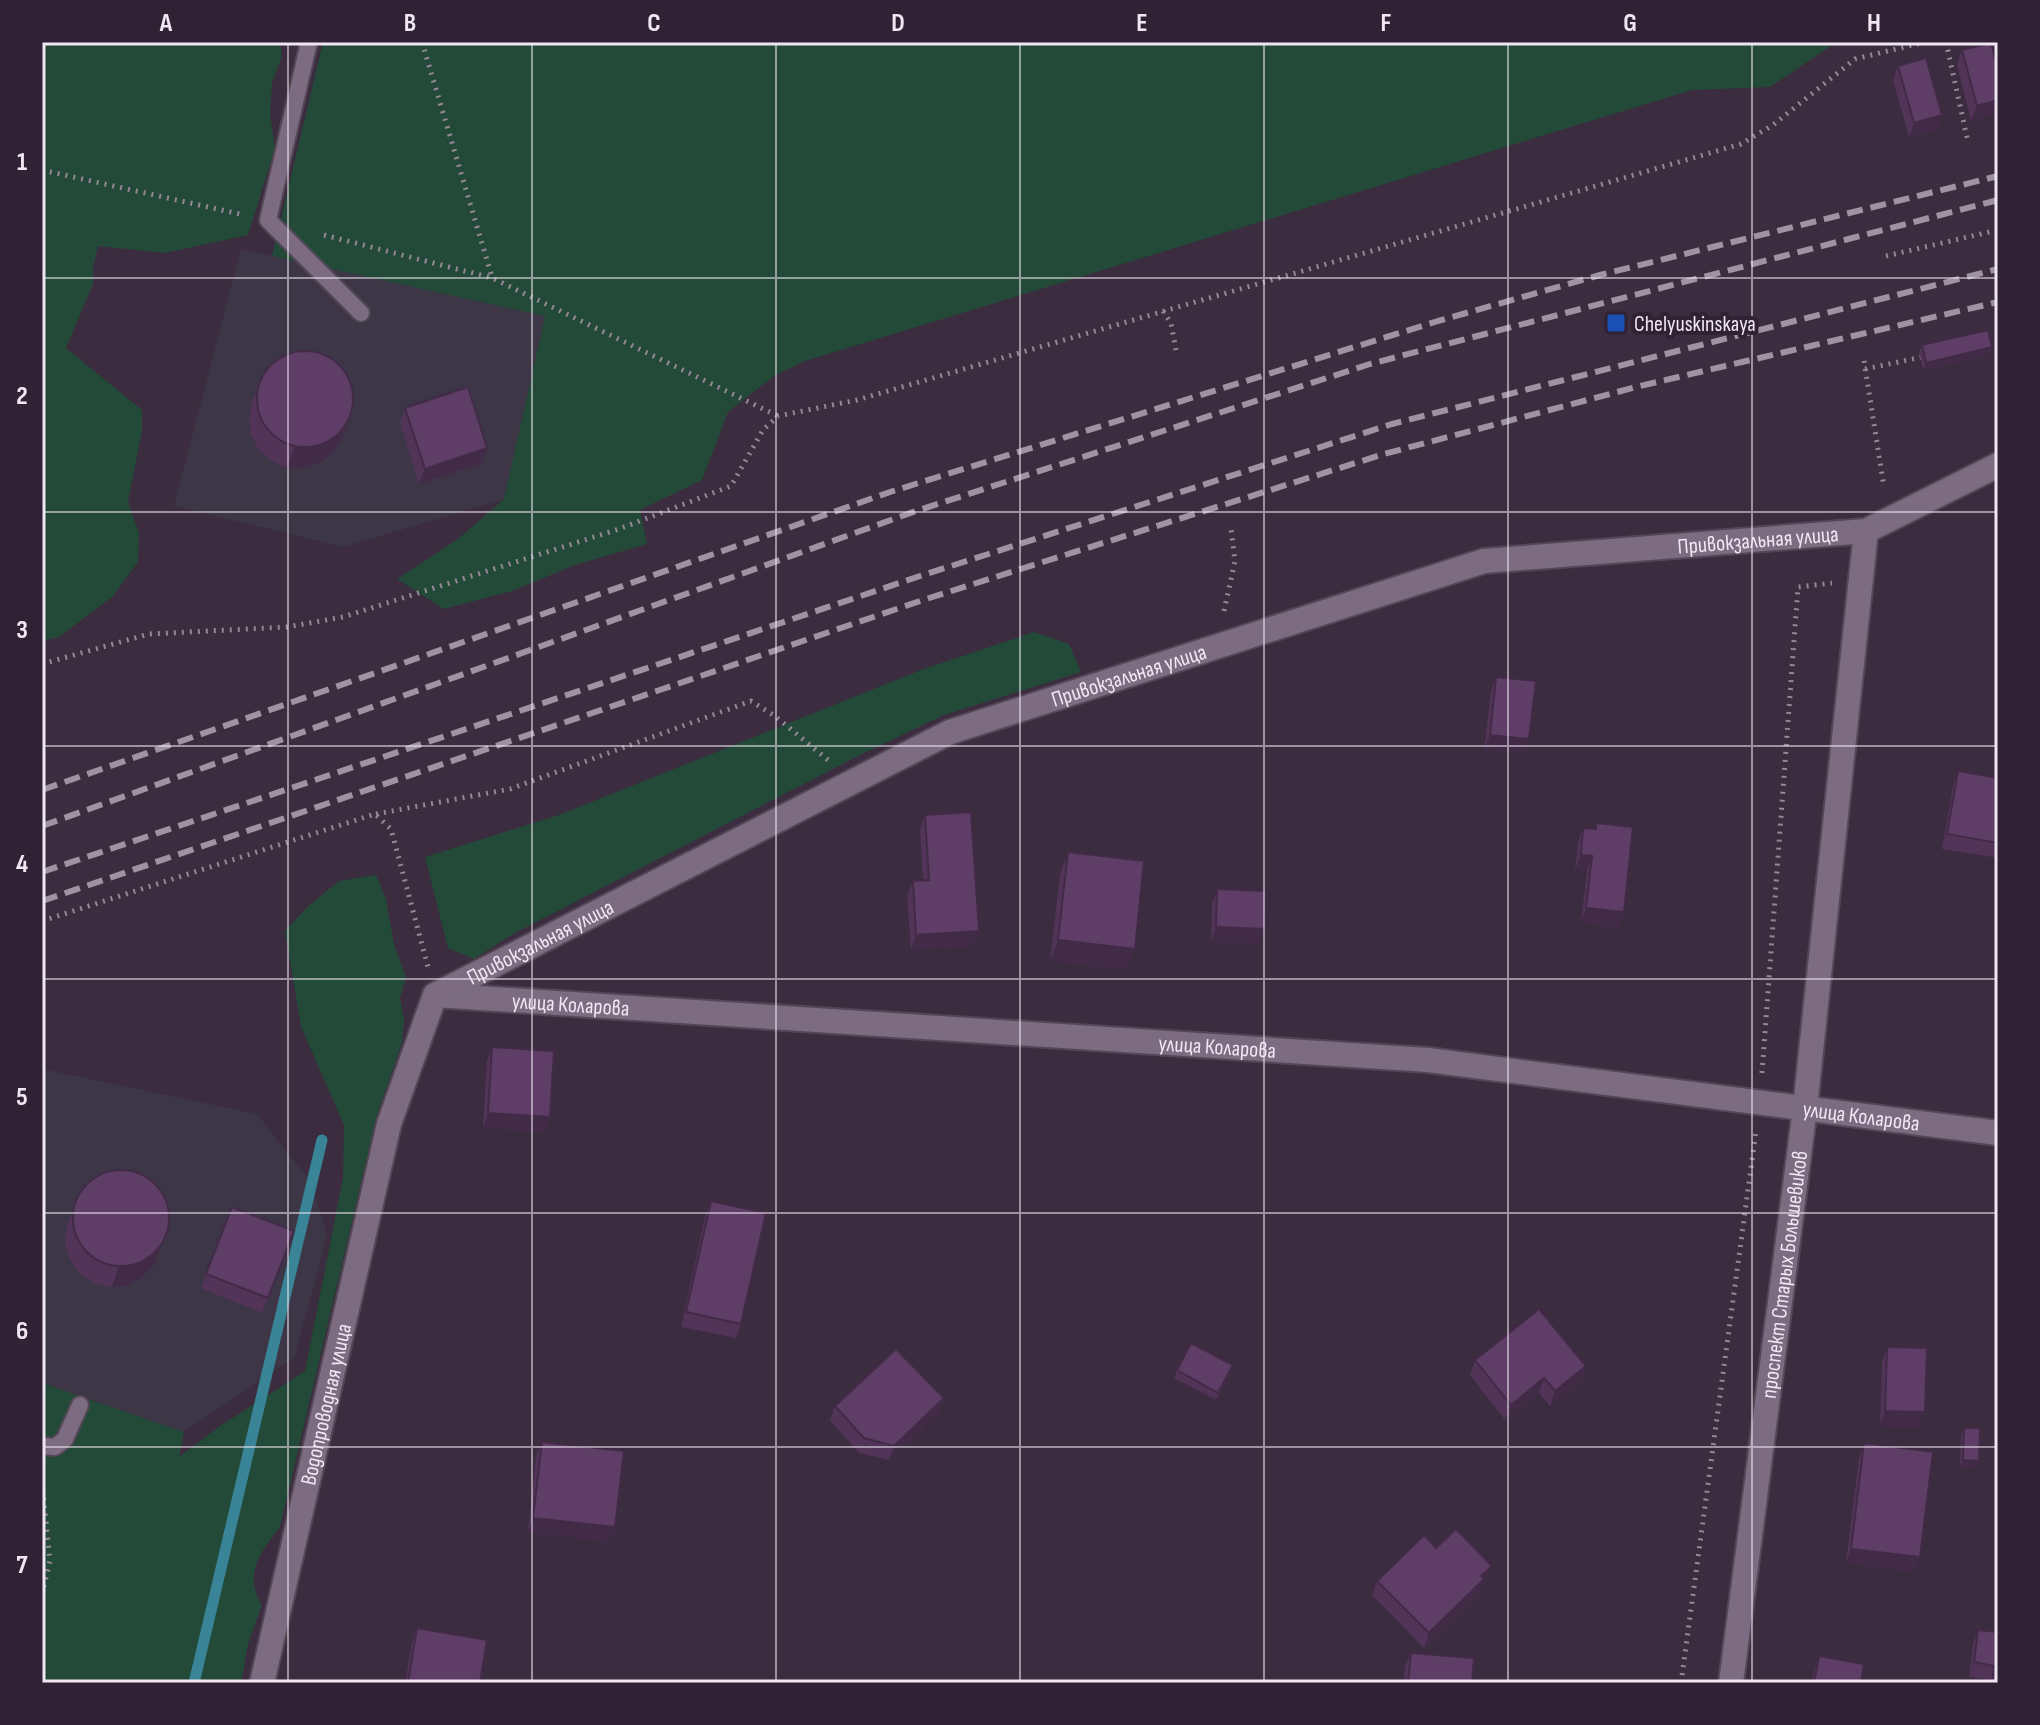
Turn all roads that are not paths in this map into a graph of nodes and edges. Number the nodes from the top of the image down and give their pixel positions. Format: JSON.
{"nodes":[{"id":1,"x":309,"y":42,"type":"edge"},
{"id":2,"x":361,"y":313,"type":"dead end"},
{"id":3,"x":1998,"y":465,"type":"edge"},
{"id":4,"x":1866,"y":531,"type":"junction"},
{"id":5,"x":435,"y":995,"type":"junction"},
{"id":6,"x":1805,"y":1108,"type":"junction"},
{"id":7,"x":1998,"y":1133,"type":"edge"},
{"id":8,"x":80,"y":1405,"type":"dead end"},
{"id":9,"x":42,"y":1446,"type":"edge"},
{"id":10,"x":262,"y":1683,"type":"edge"},
{"id":11,"x":1731,"y":1683,"type":"edge"}],
"edges":[{"from":1,"to":2,"type":"lane"},
{"from":3,"to":4,"type":"street","name":"Привокзальная улица"},
{"from":4,"to":5,"type":"street","name":"Привокзальная улица"},
{"from":4,"to":6,"type":"street","name":"проспект Старых Большевиков"},
{"from":5,"to":6,"type":"street","name":"улица Коларова"},
{"from":5,"to":10,"type":"street","name":"Водопроводная улица"},
{"from":6,"to":7,"type":"street","name":"улица Коларова"},
{"from":6,"to":11,"type":"street","name":"проспект Старых Большевиков"},
{"from":8,"to":9,"type":"lane"}]}
